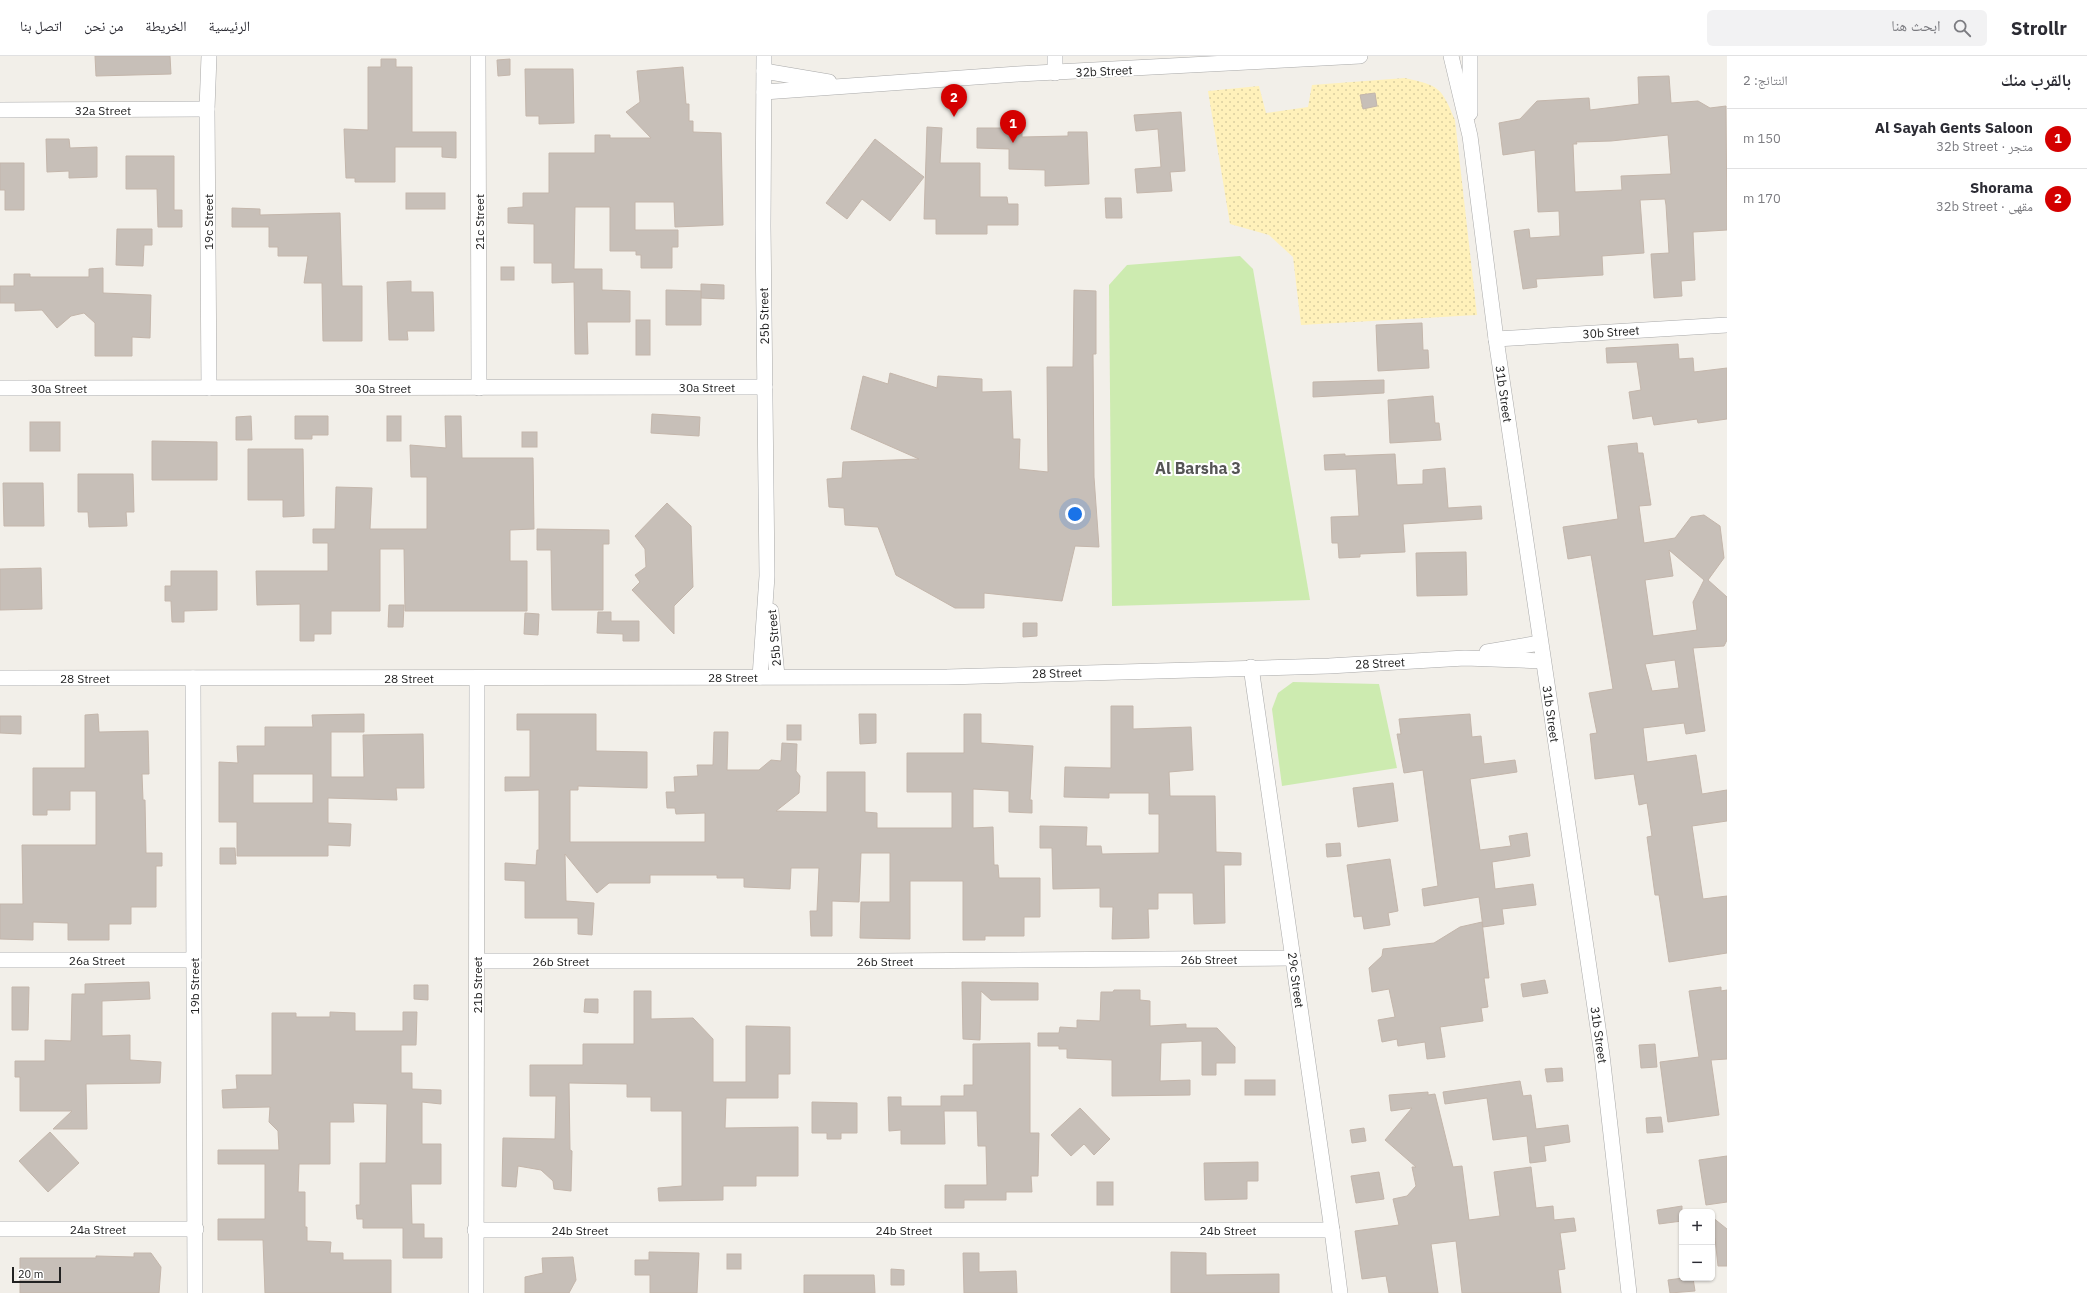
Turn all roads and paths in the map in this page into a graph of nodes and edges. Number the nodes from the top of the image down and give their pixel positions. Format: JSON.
{"nodes":[{"id":1,"x":209,"y":56,"type":"edge"},
{"id":2,"x":478,"y":56,"type":"edge"},
{"id":3,"x":764,"y":56,"type":"edge"},
{"id":4,"x":1055,"y":56,"type":"edge"},
{"id":5,"x":1360,"y":56,"type":"edge"},
{"id":6,"x":1451,"y":56,"type":"edge"},
{"id":7,"x":1470,"y":56,"type":"edge"},
{"id":8,"x":764,"y":71,"type":"junction"},
{"id":9,"x":1055,"y":73,"type":"junction"},
{"id":10,"x":848,"y":86,"type":"junction"},
{"id":11,"x":764,"y":92,"type":"junction"},
{"id":12,"x":207,"y":109,"type":"junction"},
{"id":13,"x":0,"y":110,"type":"edge"},
{"id":14,"x":1470,"y":136,"type":"junction"},
{"id":15,"x":1727,"y":325,"type":"edge"},
{"id":16,"x":1496,"y":339,"type":"junction"},
{"id":17,"x":765,"y":387,"type":"junction"},
{"id":18,"x":0,"y":388,"type":"edge"},
{"id":19,"x":208,"y":388,"type":"junction"},
{"id":20,"x":480,"y":388,"type":"junction"},
{"id":21,"x":766,"y":576,"type":"junction"},
{"id":22,"x":1540,"y":643,"type":"junction"},
{"id":23,"x":1465,"y":658,"type":"junction"},
{"id":24,"x":1543,"y":661,"type":"junction"},
{"id":25,"x":1251,"y":667,"type":"junction"},
{"id":26,"x":760,"y":676,"type":"junction"},
{"id":27,"x":776,"y":676,"type":"junction"},
{"id":28,"x":0,"y":678,"type":"edge"},
{"id":29,"x":194,"y":678,"type":"junction"},
{"id":30,"x":477,"y":678,"type":"junction"},
{"id":31,"x":1293,"y":958,"type":"junction"},
{"id":32,"x":0,"y":960,"type":"edge"},
{"id":33,"x":194,"y":960,"type":"junction"},
{"id":34,"x":477,"y":961,"type":"junction"},
{"id":35,"x":196,"y":1229,"type":"junction"},
{"id":36,"x":0,"y":1230,"type":"edge"},
{"id":37,"x":475,"y":1230,"type":"junction"},
{"id":38,"x":1332,"y":1230,"type":"junction"},
{"id":39,"x":195,"y":1293,"type":"edge"},
{"id":40,"x":476,"y":1293,"type":"edge"},
{"id":41,"x":1340,"y":1293,"type":"edge"},
{"id":42,"x":1629,"y":1293,"type":"edge"}],
"edges":[{"from":1,"to":12,"type":"street","name":"19c Street"},
{"from":2,"to":20,"type":"street","name":"21c Street"},
{"from":3,"to":8,"type":"street","name":"25b Street"},
{"from":4,"to":9,"type":"street"},
{"from":5,"to":9,"type":"street","name":"32b Street"},
{"from":6,"to":14,"type":"street","name":"31b Street"},
{"from":7,"to":14,"type":"street","name":"31b Street"},
{"from":8,"to":10,"type":"street","name":"32b Street"},
{"from":8,"to":11,"type":"street","name":"25b Street"},
{"from":9,"to":10,"type":"street","name":"32b Street"},
{"from":10,"to":11,"type":"street","name":"32b Street"},
{"from":11,"to":17,"type":"street","name":"25b Street"},
{"from":12,"to":13,"type":"street","name":"32a Street"},
{"from":12,"to":19,"type":"street","name":"19c Street"},
{"from":14,"to":16,"type":"street","name":"31b Street"},
{"from":15,"to":16,"type":"street","name":"30b Street"},
{"from":16,"to":22,"type":"street","name":"31b Street"},
{"from":17,"to":20,"type":"street","name":"30a Street"},
{"from":17,"to":21,"type":"street","name":"25b Street"},
{"from":18,"to":19,"type":"street","name":"30a Street"},
{"from":19,"to":20,"type":"street","name":"30a Street"},
{"from":21,"to":26,"type":"street","name":"25b Street"},
{"from":21,"to":27,"type":"street","name":"25b Street"},
{"from":22,"to":23,"type":"street","name":"28 Street"},
{"from":22,"to":24,"type":"street","name":"31b Street"},
{"from":23,"to":24,"type":"street","name":"28 Street"},
{"from":23,"to":25,"type":"street","name":"28 Street"},
{"from":24,"to":42,"type":"street","name":"31b Street"},
{"from":25,"to":27,"type":"street","name":"28 Street"},
{"from":25,"to":31,"type":"street","name":"29c Street"},
{"from":26,"to":27,"type":"street","name":"28 Street"},
{"from":26,"to":30,"type":"street","name":"28 Street"},
{"from":28,"to":29,"type":"street","name":"28 Street"},
{"from":29,"to":30,"type":"street","name":"28 Street"},
{"from":29,"to":33,"type":"street","name":"19b Street"},
{"from":30,"to":34,"type":"street","name":"21b Street"},
{"from":31,"to":34,"type":"street","name":"26b Street"},
{"from":31,"to":38,"type":"street","name":"29c Street"},
{"from":32,"to":33,"type":"street","name":"26a Street"},
{"from":33,"to":35,"type":"street","name":"19b Street"},
{"from":34,"to":37,"type":"street","name":"21b Street"},
{"from":35,"to":36,"type":"street","name":"24a Street"},
{"from":35,"to":39,"type":"street","name":"19b Street"},
{"from":37,"to":38,"type":"street","name":"24b Street"},
{"from":37,"to":40,"type":"street","name":"21b Street"},
{"from":38,"to":41,"type":"street","name":"29c Street"}]}
